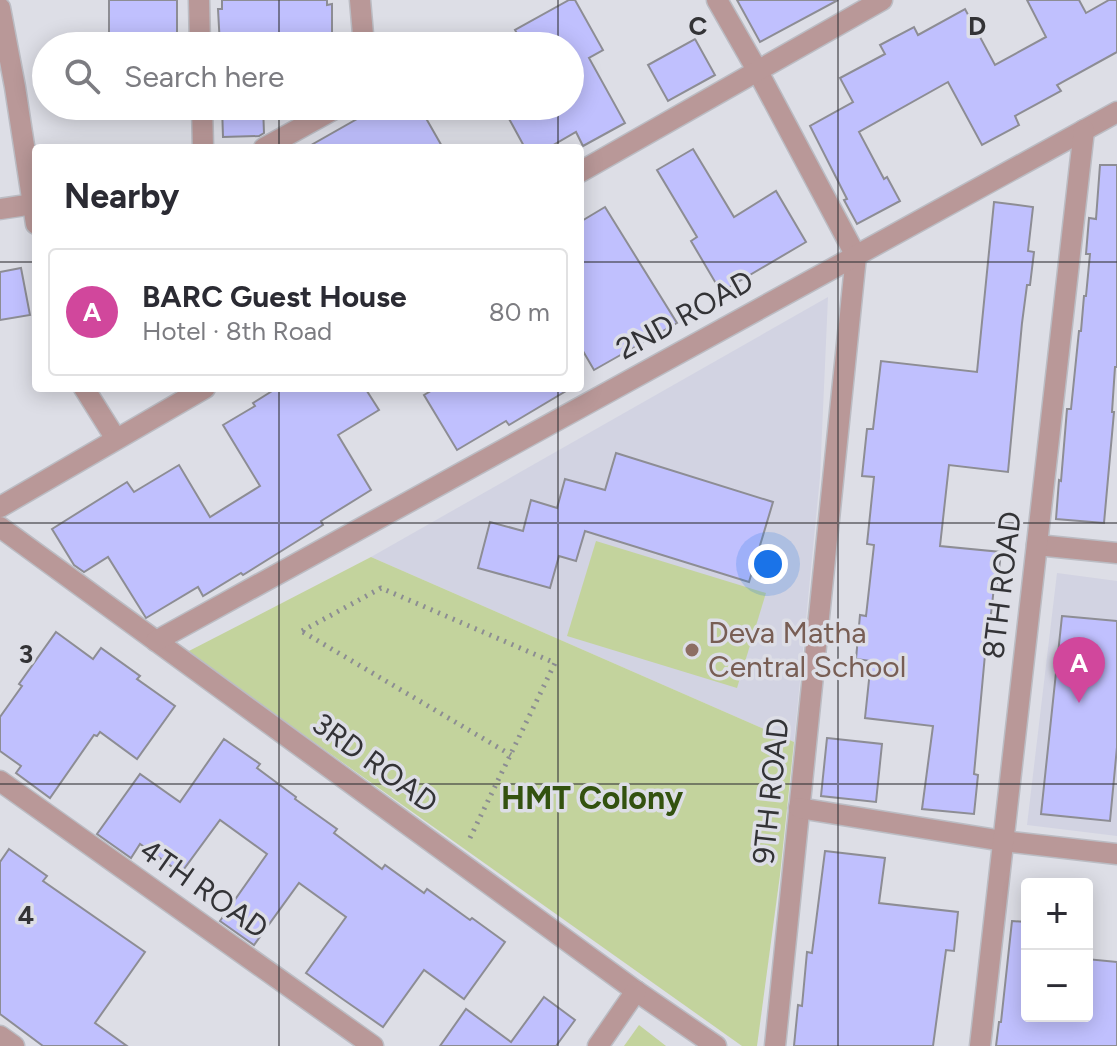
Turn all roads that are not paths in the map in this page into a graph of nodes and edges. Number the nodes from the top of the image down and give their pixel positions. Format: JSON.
{"nodes":[{"id":1,"x":199,"y":0,"type":"edge"},
{"id":2,"x":360,"y":0,"type":"edge"},
{"id":3,"x":717,"y":0,"type":"edge"},
{"id":4,"x":882,"y":0,"type":"edge"},
{"id":5,"x":0,"y":8,"type":"edge"},
{"id":6,"x":200,"y":32,"type":"edge"},
{"id":7,"x":363,"y":32,"type":"edge"},
{"id":8,"x":757,"y":70,"type":"junction"},
{"id":9,"x":7,"y":88,"type":"edge"},
{"id":10,"x":1117,"y":112,"type":"edge"},
{"id":11,"x":202,"y":120,"type":"edge"},
{"id":12,"x":315,"y":120,"type":"edge"},
{"id":13,"x":1084,"y":130,"type":"junction"},
{"id":14,"x":203,"y":144,"type":"edge"},
{"id":15,"x":271,"y":144,"type":"edge"},
{"id":16,"x":584,"y":170,"type":"edge"},
{"id":17,"x":32,"y":200,"type":"edge"},
{"id":18,"x":0,"y":209,"type":"edge"},
{"id":19,"x":32,"y":214,"type":"edge"},
{"id":20,"x":856,"y":256,"type":"junction"},
{"id":21,"x":87,"y":392,"type":"edge"},
{"id":22,"x":198,"y":392,"type":"edge"},
{"id":23,"x":116,"y":439,"type":"junction"},
{"id":24,"x":0,"y":507,"type":"edge"},
{"id":25,"x":0,"y":527,"type":"edge"},
{"id":26,"x":1037,"y":545,"type":"junction"},
{"id":27,"x":1117,"y":553,"type":"edge"},
{"id":28,"x":156,"y":641,"type":"junction"},
{"id":29,"x":0,"y":781,"type":"edge"},
{"id":30,"x":799,"y":808,"type":"junction"},
{"id":31,"x":1003,"y":841,"type":"junction"},
{"id":32,"x":1117,"y":854,"type":"edge"},
{"id":33,"x":636,"y":991,"type":"junction"},
{"id":34,"x":0,"y":1036,"type":"edge"},
{"id":35,"x":14,"y":1046,"type":"edge"},
{"id":36,"x":373,"y":1046,"type":"edge"},
{"id":37,"x":598,"y":1046,"type":"edge"},
{"id":38,"x":716,"y":1046,"type":"edge"},
{"id":39,"x":775,"y":1046,"type":"edge"},
{"id":40,"x":980,"y":1046,"type":"edge"}],
"edges":[{"from":1,"to":6,"type":"street"},
{"from":2,"to":7,"type":"street"},
{"from":3,"to":8,"type":"street"},
{"from":4,"to":8,"type":"street"},
{"from":5,"to":9,"type":"street"},
{"from":8,"to":16,"type":"street"},
{"from":8,"to":20,"type":"street"},
{"from":9,"to":17,"type":"street"},
{"from":10,"to":13,"type":"street","name":"2ND ROAD"},
{"from":11,"to":14,"type":"street"},
{"from":12,"to":15,"type":"street"},
{"from":13,"to":20,"type":"street","name":"2ND ROAD"},
{"from":13,"to":26,"type":"street","name":"8TH ROAD"},
{"from":18,"to":19,"type":"street"},
{"from":20,"to":28,"type":"street","name":"2ND ROAD"},
{"from":20,"to":30,"type":"street","name":"9TH ROAD"},
{"from":21,"to":23,"type":"street"},
{"from":22,"to":23,"type":"street"},
{"from":23,"to":24,"type":"street"},
{"from":25,"to":28,"type":"street","name":"3RD ROAD"},
{"from":26,"to":27,"type":"street"},
{"from":26,"to":31,"type":"street","name":"8TH ROAD"},
{"from":28,"to":33,"type":"street","name":"3RD ROAD"},
{"from":29,"to":36,"type":"street","name":"4TH ROAD"},
{"from":30,"to":31,"type":"street"},
{"from":30,"to":39,"type":"street","name":"9TH ROAD"},
{"from":31,"to":32,"type":"street"},
{"from":31,"to":40,"type":"street","name":"8TH ROAD"},
{"from":33,"to":37,"type":"street"},
{"from":33,"to":38,"type":"street","name":"3RD ROAD"},
{"from":34,"to":35,"type":"street"}]}
